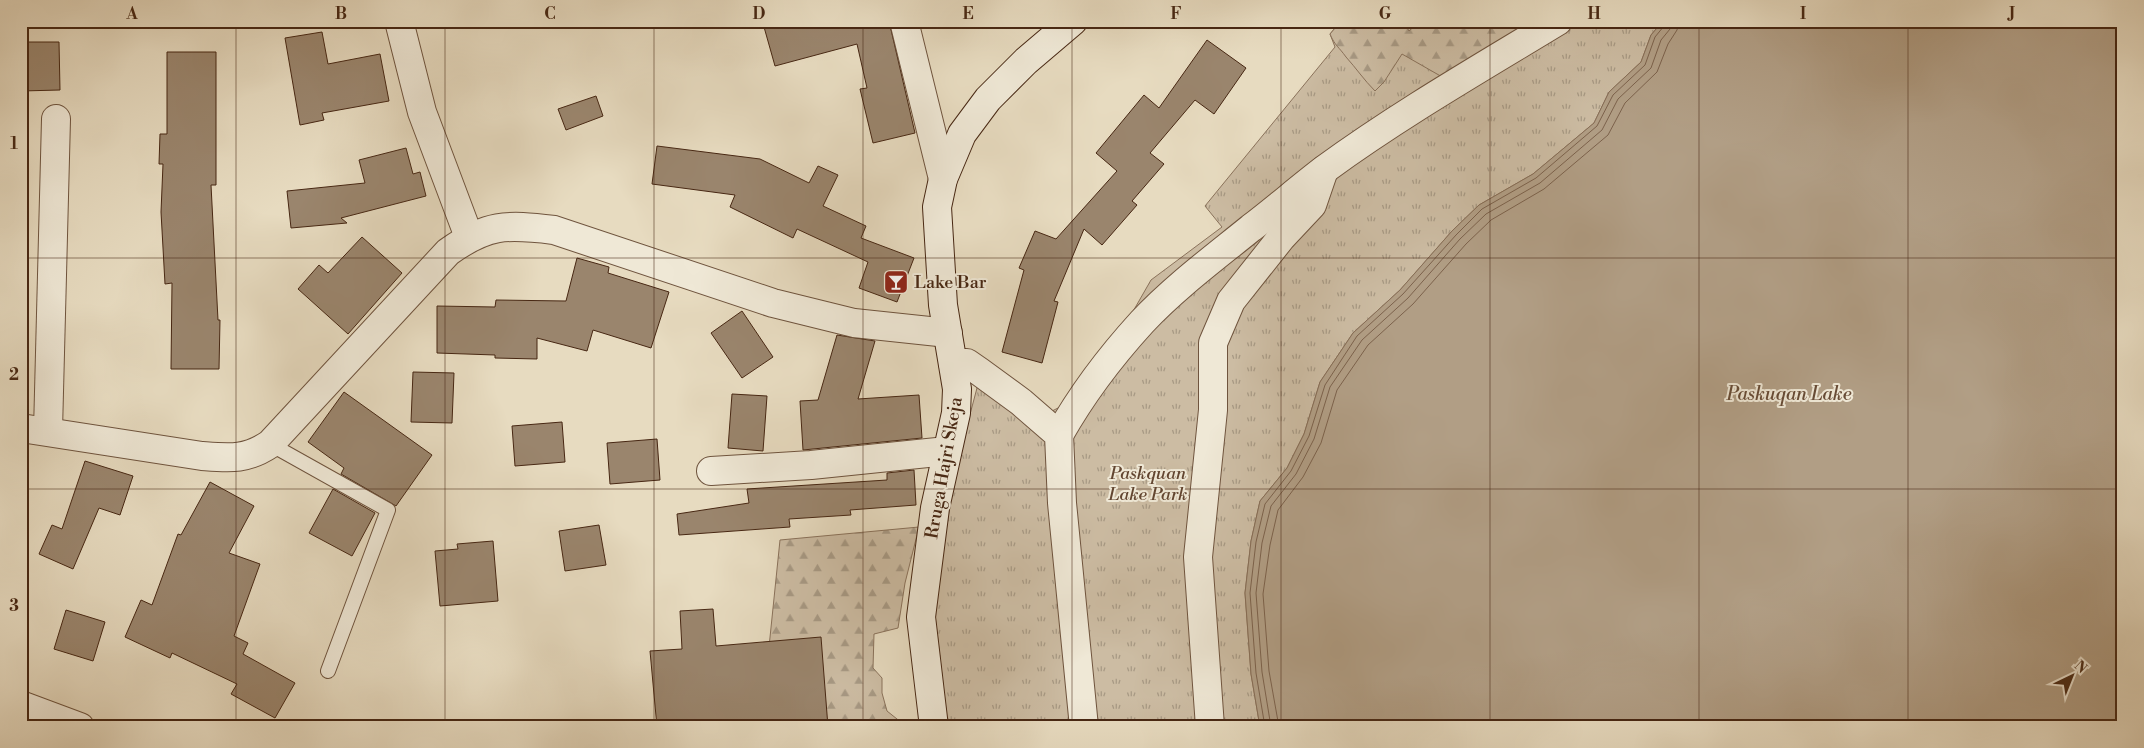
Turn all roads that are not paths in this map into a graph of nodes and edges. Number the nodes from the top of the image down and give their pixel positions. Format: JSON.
{"nodes":[{"id":1,"x":398,"y":21,"type":"edge"},
{"id":2,"x":904,"y":21,"type":"edge"},
{"id":3,"x":1073,"y":21,"type":"edge"},
{"id":4,"x":1558,"y":21,"type":"edge"},
{"id":5,"x":56,"y":119,"type":"dead end"},
{"id":6,"x":1324,"y":170,"type":"junction"},
{"id":7,"x":943,"y":179,"type":"junction"},
{"id":8,"x":469,"y":237,"type":"junction"},
{"id":9,"x":948,"y":333,"type":"junction"},
{"id":10,"x":953,"y":362,"type":"junction"},
{"id":11,"x":21,"y":428,"type":"edge"},
{"id":12,"x":48,"y":431,"type":"junction"},
{"id":13,"x":1060,"y":434,"type":"junction"},
{"id":14,"x":270,"y":444,"type":"junction"},
{"id":15,"x":947,"y":451,"type":"junction"},
{"id":16,"x":711,"y":471,"type":"dead end"},
{"id":17,"x":328,"y":671,"type":"dead end"},
{"id":18,"x":21,"y":705,"type":"edge"},
{"id":19,"x":80,"y":727,"type":"edge"},
{"id":20,"x":934,"y":727,"type":"edge"},
{"id":21,"x":1084,"y":727,"type":"edge"},
{"id":22,"x":1210,"y":727,"type":"edge"}],
"edges":[{"from":1,"to":8,"type":"street"},
{"from":2,"to":7,"type":"street"},
{"from":3,"to":7,"type":"street","name":"Rruga Hajri Skeja"},
{"from":4,"to":6,"type":"street"},
{"from":5,"to":12,"type":"street"},
{"from":6,"to":13,"type":"street"},
{"from":6,"to":22,"type":"street"},
{"from":7,"to":9,"type":"street","name":"Rruga Hajri Skeja"},
{"from":8,"to":9,"type":"street"},
{"from":8,"to":14,"type":"street"},
{"from":9,"to":10,"type":"street","name":"Rruga Hajri Skeja"},
{"from":10,"to":13,"type":"street"},
{"from":10,"to":15,"type":"street","name":"Rruga Hajri Skeja"},
{"from":11,"to":12,"type":"street"},
{"from":12,"to":14,"type":"street"},
{"from":13,"to":21,"type":"street"},
{"from":14,"to":17,"type":"lane"},
{"from":15,"to":16,"type":"street"},
{"from":15,"to":20,"type":"street","name":"Rruga Hajri Skeja"},
{"from":18,"to":19,"type":"street"}]}
